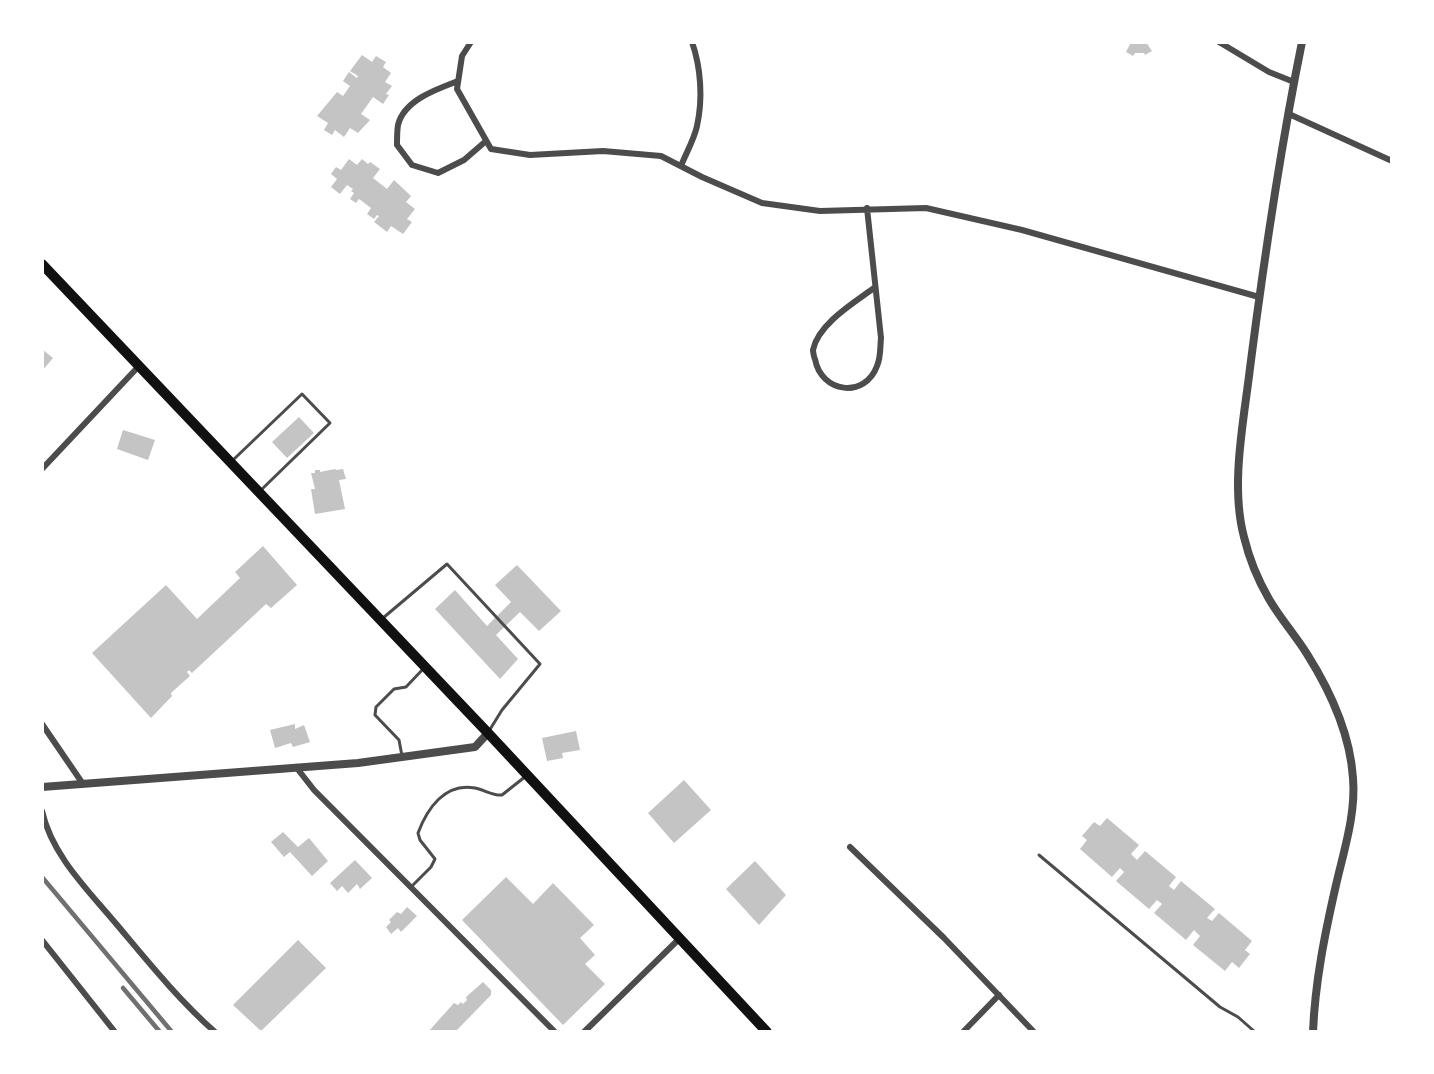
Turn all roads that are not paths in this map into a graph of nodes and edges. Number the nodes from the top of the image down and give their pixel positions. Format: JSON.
{"nodes":[{"id":1,"x":471,"y":42,"type":"edge"},
{"id":2,"x":692,"y":42,"type":"edge"},
{"id":3,"x":1219,"y":42,"type":"edge"},
{"id":4,"x":1302,"y":42,"type":"edge"},
{"id":5,"x":458,"y":81,"type":"junction"},
{"id":6,"x":1294,"y":82,"type":"junction"},
{"id":7,"x":1289,"y":114,"type":"junction"},
{"id":8,"x":486,"y":141,"type":"junction"},
{"id":9,"x":1392,"y":160,"type":"edge"},
{"id":10,"x":681,"y":166,"type":"junction"},
{"id":11,"x":867,"y":208,"type":"junction"},
{"id":12,"x":42,"y":264,"type":"edge"},
{"id":13,"x":874,"y":288,"type":"junction"},
{"id":14,"x":1259,"y":297,"type":"junction"},
{"id":15,"x":138,"y":367,"type":"junction"},
{"id":16,"x":230,"y":462,"type":"junction"},
{"id":17,"x":42,"y":469,"type":"edge"},
{"id":18,"x":258,"y":493,"type":"junction"},
{"id":19,"x":381,"y":621,"type":"junction"},
{"id":20,"x":425,"y":667,"type":"junction"},
{"id":21,"x":42,"y":724,"type":"edge"},
{"id":22,"x":488,"y":733,"type":"junction"},
{"id":23,"x":402,"y":758,"type":"junction"},
{"id":24,"x":296,"y":766,"type":"junction"},
{"id":25,"x":527,"y":775,"type":"junction"},
{"id":26,"x":83,"y":784,"type":"junction"},
{"id":27,"x":42,"y":787,"type":"edge"},
{"id":28,"x":42,"y":811,"type":"edge"},
{"id":29,"x":850,"y":848,"type":"dead end"},
{"id":30,"x":1039,"y":855,"type":"dead end"},
{"id":31,"x":411,"y":887,"type":"junction"},
{"id":32,"x":679,"y":939,"type":"junction"},
{"id":33,"x":42,"y":940,"type":"edge"},
{"id":34,"x":999,"y":995,"type":"junction"},
{"id":35,"x":115,"y":1032,"type":"edge"},
{"id":36,"x":215,"y":1032,"type":"edge"},
{"id":37,"x":555,"y":1032,"type":"edge"},
{"id":38,"x":584,"y":1032,"type":"edge"},
{"id":39,"x":767,"y":1032,"type":"edge"},
{"id":40,"x":963,"y":1032,"type":"edge"},
{"id":41,"x":1034,"y":1032,"type":"edge"},
{"id":42,"x":1255,"y":1032,"type":"edge"},
{"id":43,"x":1313,"y":1032,"type":"edge"}],
"edges":[{"from":1,"to":5,"type":"street"},
{"from":2,"to":10,"type":"street"},
{"from":3,"to":6,"type":"street"},
{"from":4,"to":6,"type":"street"},
{"from":5,"to":8,"type":"street"},
{"from":5,"to":8,"type":"street"},
{"from":6,"to":7,"type":"street"},
{"from":7,"to":9,"type":"street"},
{"from":7,"to":14,"type":"street"},
{"from":8,"to":10,"type":"street"},
{"from":10,"to":11,"type":"street"},
{"from":11,"to":13,"type":"street"},
{"from":11,"to":14,"type":"street"},
{"from":12,"to":15,"type":"highway"},
{"from":13,"to":13,"type":"street"},
{"from":14,"to":43,"type":"street"},
{"from":15,"to":16,"type":"highway"},
{"from":15,"to":17,"type":"street"},
{"from":16,"to":18,"type":"highway"},
{"from":16,"to":18,"type":"lane"},
{"from":18,"to":19,"type":"highway"},
{"from":19,"to":20,"type":"highway"},
{"from":19,"to":22,"type":"lane"},
{"from":20,"to":22,"type":"highway"},
{"from":20,"to":23,"type":"lane"},
{"from":21,"to":26,"type":"street"},
{"from":22,"to":23,"type":"street"},
{"from":22,"to":25,"type":"highway"},
{"from":23,"to":24,"type":"street"},
{"from":24,"to":26,"type":"street"},
{"from":24,"to":31,"type":"street"},
{"from":25,"to":31,"type":"lane"},
{"from":25,"to":32,"type":"highway"},
{"from":26,"to":27,"type":"street"},
{"from":28,"to":36,"type":"street"},
{"from":29,"to":34,"type":"street"},
{"from":30,"to":42,"type":"lane"},
{"from":31,"to":37,"type":"street"},
{"from":32,"to":38,"type":"street"},
{"from":32,"to":39,"type":"highway"},
{"from":33,"to":35,"type":"street"},
{"from":34,"to":40,"type":"street"},
{"from":34,"to":41,"type":"street"}]}
